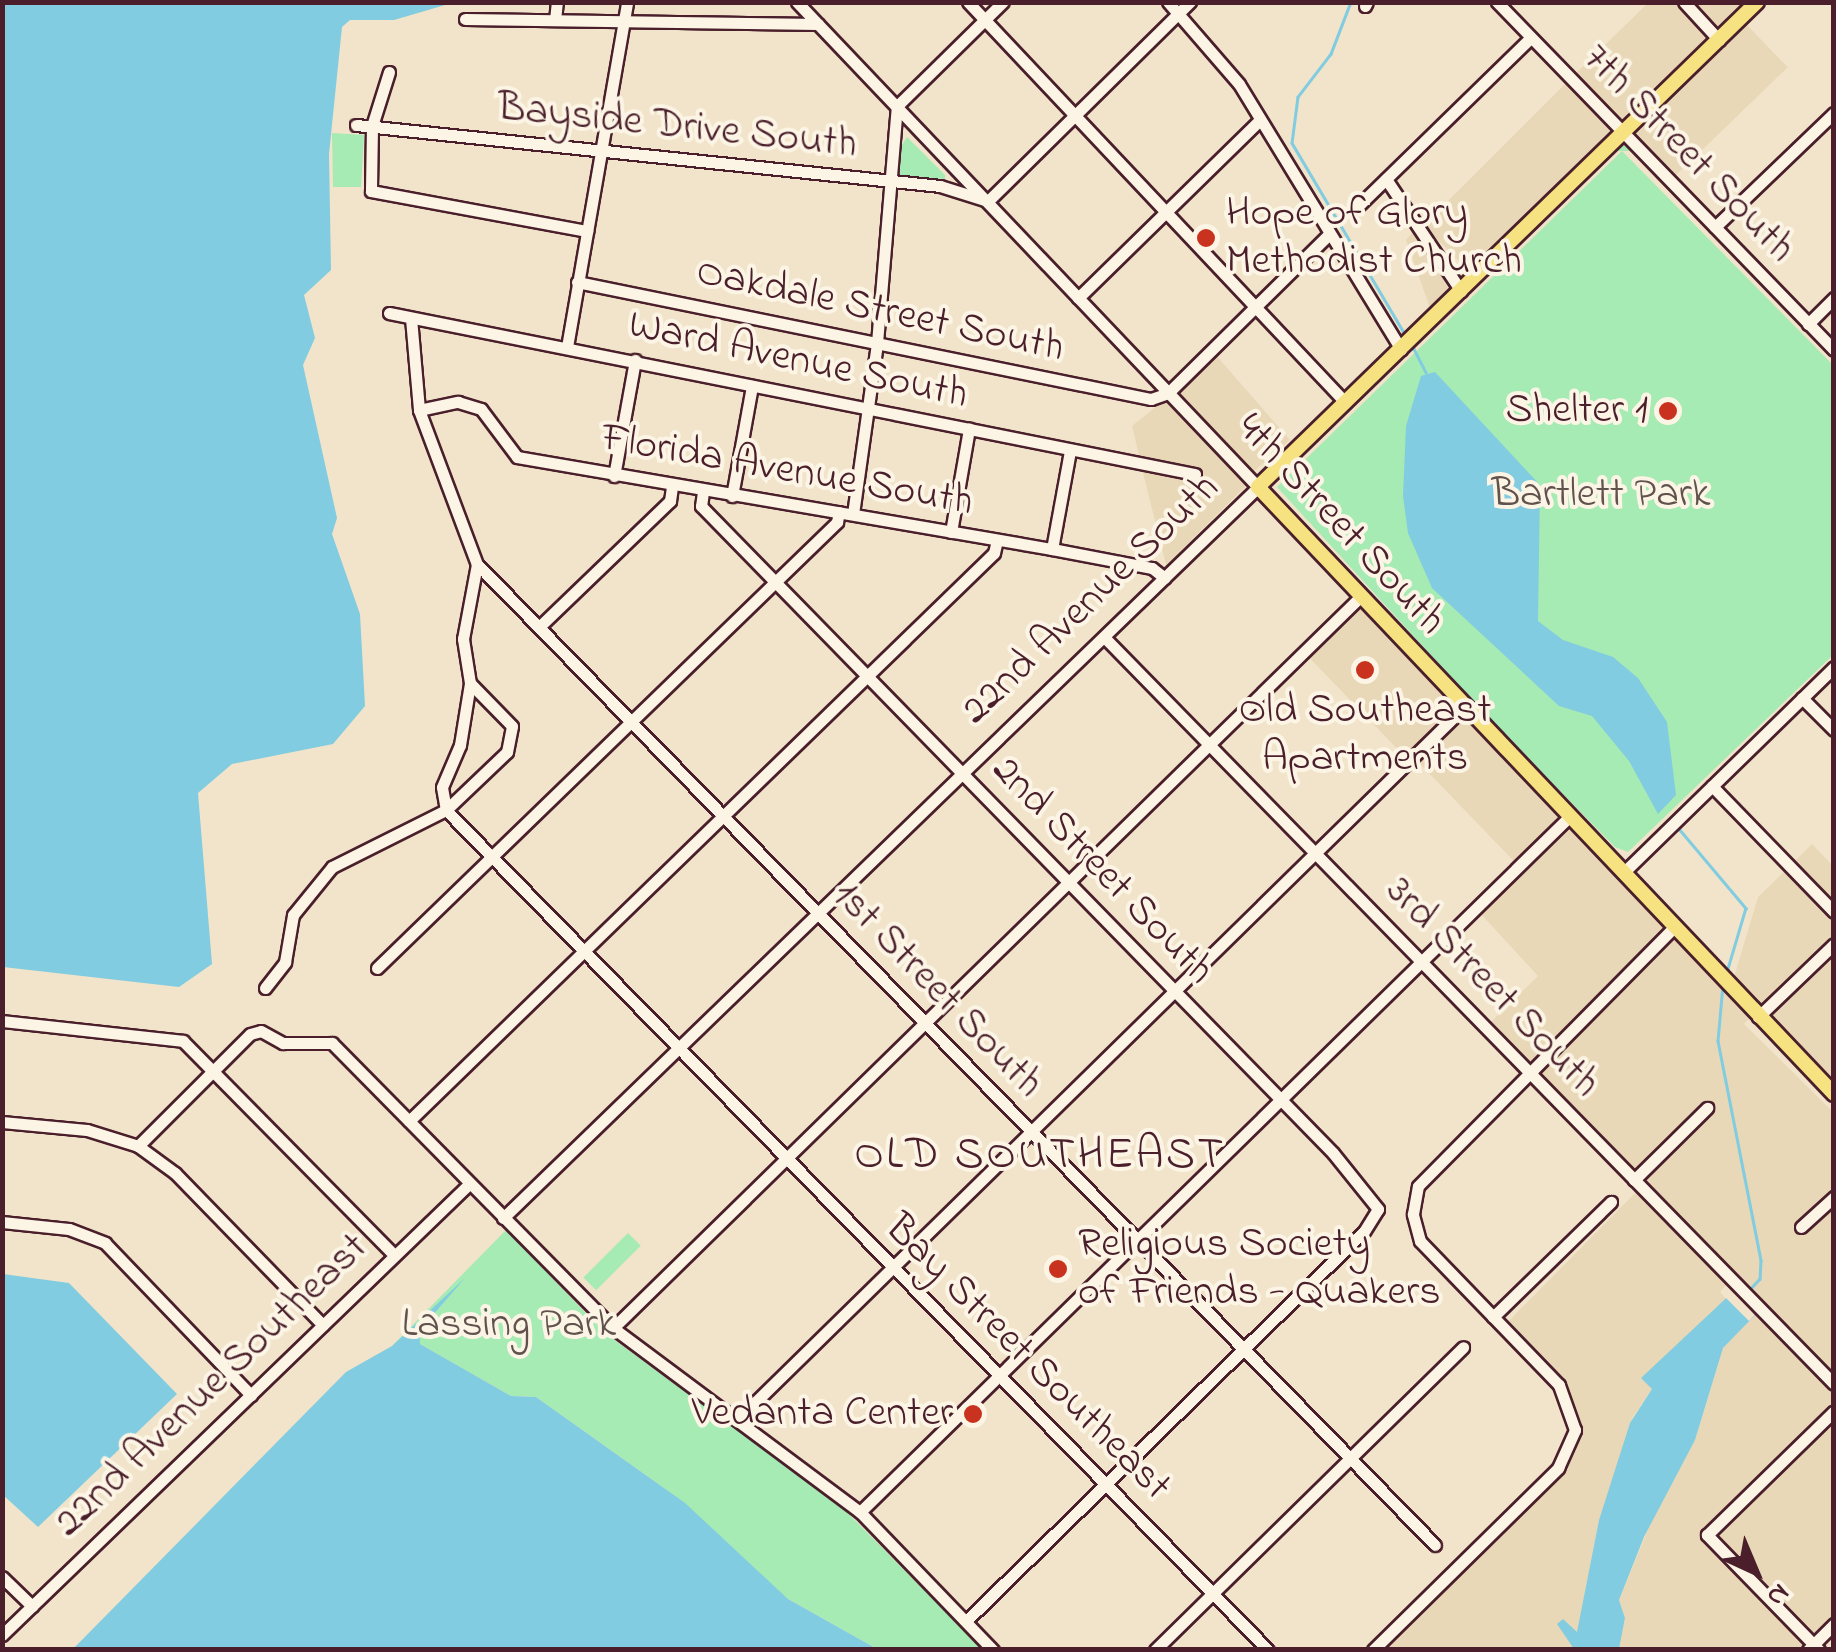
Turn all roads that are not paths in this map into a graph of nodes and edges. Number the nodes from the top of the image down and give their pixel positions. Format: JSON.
{"nodes":[{"id":1,"x":557,"y":2,"type":"edge"},
{"id":2,"x":627,"y":2,"type":"edge"},
{"id":3,"x":797,"y":2,"type":"edge"},
{"id":4,"x":968,"y":2,"type":"edge"},
{"id":5,"x":1003,"y":2,"type":"edge"},
{"id":6,"x":1168,"y":2,"type":"edge"},
{"id":7,"x":1190,"y":2,"type":"edge"},
{"id":8,"x":1497,"y":2,"type":"edge"},
{"id":9,"x":1684,"y":2,"type":"edge"},
{"id":10,"x":1757,"y":2,"type":"edge"},
{"id":11,"x":1179,"y":13,"type":"junction"},
{"id":12,"x":465,"y":19,"type":"dead end"},
{"id":13,"x":555,"y":20,"type":"junction"},
{"id":14,"x":622,"y":20,"type":"junction"},
{"id":15,"x":985,"y":20,"type":"junction"},
{"id":16,"x":818,"y":24,"type":"junction"},
{"id":17,"x":1530,"y":38,"type":"junction"},
{"id":18,"x":1719,"y":40,"type":"junction"},
{"id":19,"x":389,"y":72,"type":"dead end"},
{"id":20,"x":897,"y":106,"type":"junction"},
{"id":21,"x":1834,"y":113,"type":"edge"},
{"id":22,"x":1075,"y":114,"type":"junction"},
{"id":23,"x":1259,"y":121,"type":"junction"},
{"id":24,"x":356,"y":124,"type":"dead end"},
{"id":25,"x":372,"y":126,"type":"junction"},
{"id":26,"x":1624,"y":133,"type":"junction"},
{"id":27,"x":599,"y":151,"type":"junction"},
{"id":28,"x":1386,"y":179,"type":"junction"},
{"id":29,"x":890,"y":183,"type":"junction"},
{"id":30,"x":988,"y":201,"type":"junction"},
{"id":31,"x":1166,"y":210,"type":"junction"},
{"id":32,"x":1354,"y":210,"type":"dead end"},
{"id":33,"x":1715,"y":227,"type":"junction"},
{"id":34,"x":586,"y":231,"type":"junction"},
{"id":35,"x":1328,"y":235,"type":"junction"},
{"id":36,"x":578,"y":282,"type":"junction"},
{"id":37,"x":1461,"y":291,"type":"junction"},
{"id":38,"x":1078,"y":298,"type":"junction"},
{"id":39,"x":1834,"y":298,"type":"edge"},
{"id":40,"x":1256,"y":306,"type":"junction"},
{"id":41,"x":389,"y":313,"type":"dead end"},
{"id":42,"x":412,"y":318,"type":"junction"},
{"id":43,"x":1808,"y":324,"type":"junction"},
{"id":44,"x":877,"y":343,"type":"junction"},
{"id":45,"x":567,"y":347,"type":"junction"},
{"id":46,"x":1401,"y":349,"type":"junction"},
{"id":47,"x":1834,"y":350,"type":"edge"},
{"id":48,"x":635,"y":360,"type":"junction"},
{"id":49,"x":752,"y":386,"type":"junction"},
{"id":50,"x":1168,"y":393,"type":"junction"},
{"id":51,"x":1345,"y":402,"type":"junction"},
{"id":52,"x":869,"y":408,"type":"junction"},
{"id":53,"x":419,"y":410,"type":"junction"},
{"id":54,"x":969,"y":429,"type":"junction"},
{"id":55,"x":1070,"y":450,"type":"junction"},
{"id":56,"x":1194,"y":474,"type":"dead end"},
{"id":57,"x":614,"y":476,"type":"junction"},
{"id":58,"x":672,"y":487,"type":"junction"},
{"id":59,"x":1258,"y":487,"type":"junction"},
{"id":60,"x":703,"y":492,"type":"junction"},
{"id":61,"x":732,"y":496,"type":"junction"},
{"id":62,"x":839,"y":512,"type":"junction"},
{"id":63,"x":853,"y":514,"type":"junction"},
{"id":64,"x":951,"y":532,"type":"junction"},
{"id":65,"x":996,"y":540,"type":"junction"},
{"id":66,"x":1052,"y":549,"type":"junction"},
{"id":67,"x":477,"y":564,"type":"junction"},
{"id":68,"x":1165,"y":578,"type":"junction"},
{"id":69,"x":776,"y":581,"type":"junction"},
{"id":70,"x":1359,"y":598,"type":"junction"},
{"id":71,"x":538,"y":628,"type":"junction"},
{"id":72,"x":1104,"y":637,"type":"junction"},
{"id":73,"x":1834,"y":667,"type":"edge"},
{"id":74,"x":867,"y":676,"type":"junction"},
{"id":75,"x":470,"y":683,"type":"junction"},
{"id":76,"x":1802,"y":698,"type":"junction"},
{"id":77,"x":1464,"y":707,"type":"junction"},
{"id":78,"x":632,"y":721,"type":"junction"},
{"id":79,"x":1834,"y":730,"type":"edge"},
{"id":80,"x":1209,"y":745,"type":"junction"},
{"id":81,"x":962,"y":773,"type":"junction"},
{"id":82,"x":1712,"y":786,"type":"junction"},
{"id":83,"x":446,"y":810,"type":"junction"},
{"id":84,"x":724,"y":815,"type":"junction"},
{"id":85,"x":1568,"y":816,"type":"junction"},
{"id":86,"x":1315,"y":854,"type":"junction"},
{"id":87,"x":493,"y":856,"type":"junction"},
{"id":88,"x":1623,"y":872,"type":"junction"},
{"id":89,"x":1069,"y":882,"type":"junction"},
{"id":90,"x":1834,"y":912,"type":"edge"},
{"id":91,"x":817,"y":914,"type":"junction"},
{"id":92,"x":1672,"y":928,"type":"junction"},
{"id":93,"x":1834,"y":944,"type":"edge"},
{"id":94,"x":584,"y":951,"type":"junction"},
{"id":95,"x":1422,"y":962,"type":"junction"},
{"id":96,"x":377,"y":968,"type":"dead end"},
{"id":97,"x":265,"y":988,"type":"dead end"},
{"id":98,"x":1174,"y":991,"type":"junction"},
{"id":99,"x":1758,"y":1017,"type":"junction"},
{"id":100,"x":2,"y":1021,"type":"edge"},
{"id":101,"x":924,"y":1024,"type":"junction"},
{"id":102,"x":679,"y":1048,"type":"junction"},
{"id":103,"x":214,"y":1069,"type":"junction"},
{"id":104,"x":1528,"y":1071,"type":"junction"},
{"id":105,"x":1834,"y":1094,"type":"edge"},
{"id":106,"x":1280,"y":1101,"type":"junction"},
{"id":107,"x":1707,"y":1108,"type":"dead end"},
{"id":108,"x":2,"y":1122,"type":"edge"},
{"id":109,"x":409,"y":1122,"type":"junction"},
{"id":110,"x":1030,"y":1132,"type":"junction"},
{"id":111,"x":138,"y":1146,"type":"junction"},
{"id":112,"x":786,"y":1158,"type":"junction"},
{"id":113,"x":1634,"y":1180,"type":"junction"},
{"id":114,"x":468,"y":1185,"type":"junction"},
{"id":115,"x":1834,"y":1196,"type":"edge"},
{"id":116,"x":1611,"y":1202,"type":"dead end"},
{"id":117,"x":503,"y":1218,"type":"junction"},
{"id":118,"x":2,"y":1222,"type":"edge"},
{"id":119,"x":1801,"y":1228,"type":"dead end"},
{"id":120,"x":1136,"y":1241,"type":"junction"},
{"id":121,"x":394,"y":1255,"type":"junction"},
{"id":122,"x":894,"y":1266,"type":"junction"},
{"id":123,"x":1493,"y":1317,"type":"junction"},
{"id":124,"x":323,"y":1325,"type":"junction"},
{"id":125,"x":614,"y":1328,"type":"junction"},
{"id":126,"x":1463,"y":1347,"type":"dead end"},
{"id":127,"x":1242,"y":1349,"type":"junction"},
{"id":128,"x":1000,"y":1374,"type":"junction"},
{"id":129,"x":1834,"y":1384,"type":"edge"},
{"id":130,"x":252,"y":1395,"type":"junction"},
{"id":131,"x":1834,"y":1411,"type":"edge"},
{"id":132,"x":737,"y":1420,"type":"junction"},
{"id":133,"x":1349,"y":1458,"type":"junction"},
{"id":134,"x":1106,"y":1484,"type":"junction"},
{"id":135,"x":860,"y":1512,"type":"junction"},
{"id":136,"x":1435,"y":1546,"type":"dead end"},
{"id":137,"x":2,"y":1577,"type":"edge"},
{"id":138,"x":1213,"y":1592,"type":"junction"},
{"id":139,"x":32,"y":1606,"type":"junction"},
{"id":140,"x":966,"y":1621,"type":"junction"},
{"id":141,"x":1834,"y":1624,"type":"edge"},
{"id":142,"x":2,"y":1635,"type":"edge"},
{"id":143,"x":1813,"y":1648,"type":"edge"},
{"id":144,"x":993,"y":1650,"type":"edge"},
{"id":145,"x":1155,"y":1650,"type":"edge"},
{"id":146,"x":1268,"y":1650,"type":"edge"},
{"id":147,"x":1373,"y":1650,"type":"edge"}],
"edges":[{"from":1,"to":13,"type":"street"},
{"from":2,"to":14,"type":"street"},
{"from":3,"to":16,"type":"street","name":"4th Street South"},
{"from":4,"to":15,"type":"street"},
{"from":5,"to":15,"type":"street"},
{"from":6,"to":11,"type":"street"},
{"from":7,"to":11,"type":"street"},
{"from":8,"to":17,"type":"street","name":"7th Street South"},
{"from":9,"to":18,"type":"street"},
{"from":10,"to":18,"type":"main road","name":"22nd Avenue South"},
{"from":11,"to":22,"type":"street"},
{"from":11,"to":23,"type":"street"},
{"from":12,"to":13,"type":"street"},
{"from":13,"to":14,"type":"street"},
{"from":14,"to":16,"type":"street"},
{"from":14,"to":27,"type":"street"},
{"from":15,"to":20,"type":"street"},
{"from":15,"to":22,"type":"street"},
{"from":16,"to":20,"type":"street","name":"4th Street South"},
{"from":17,"to":26,"type":"street","name":"7th Street South"},
{"from":17,"to":28,"type":"street"},
{"from":18,"to":26,"type":"main road","name":"22nd Avenue South"},
{"from":19,"to":25,"type":"street"},
{"from":20,"to":29,"type":"street"},
{"from":20,"to":30,"type":"street","name":"4th Street South"},
{"from":21,"to":33,"type":"street"},
{"from":22,"to":30,"type":"street"},
{"from":22,"to":31,"type":"street"},
{"from":23,"to":31,"type":"street"},
{"from":23,"to":35,"type":"street"},
{"from":24,"to":25,"type":"street","name":"Bayside Drive South"},
{"from":25,"to":27,"type":"street","name":"Bayside Drive South"},
{"from":25,"to":34,"type":"street"},
{"from":26,"to":33,"type":"street","name":"7th Street South"},
{"from":26,"to":37,"type":"main road","name":"22nd Avenue South"},
{"from":27,"to":29,"type":"street","name":"Bayside Drive South"},
{"from":27,"to":34,"type":"street"},
{"from":28,"to":32,"type":"street"},
{"from":28,"to":37,"type":"street"},
{"from":29,"to":30,"type":"street","name":"Bayside Drive South"},
{"from":29,"to":44,"type":"street"},
{"from":30,"to":38,"type":"street","name":"4th Street South"},
{"from":31,"to":38,"type":"street"},
{"from":31,"to":40,"type":"street"},
{"from":33,"to":43,"type":"street","name":"7th Street South"},
{"from":34,"to":36,"type":"street"},
{"from":35,"to":40,"type":"street"},
{"from":35,"to":46,"type":"street"},
{"from":36,"to":44,"type":"street","name":"Oakdale Street South"},
{"from":36,"to":45,"type":"street"},
{"from":37,"to":46,"type":"main road","name":"22nd Avenue South"},
{"from":38,"to":50,"type":"street","name":"4th Street South"},
{"from":39,"to":43,"type":"street"},
{"from":40,"to":50,"type":"street"},
{"from":40,"to":51,"type":"street"},
{"from":41,"to":42,"type":"street","name":"Ward Avenue South"},
{"from":42,"to":45,"type":"street","name":"Ward Avenue South"},
{"from":42,"to":53,"type":"street"},
{"from":43,"to":47,"type":"street","name":"7th Street South"},
{"from":44,"to":50,"type":"street","name":"Oakdale Street South"},
{"from":44,"to":52,"type":"street"},
{"from":45,"to":48,"type":"street","name":"Ward Avenue South"},
{"from":46,"to":51,"type":"main road","name":"22nd Avenue South"},
{"from":48,"to":49,"type":"street","name":"Ward Avenue South"},
{"from":48,"to":57,"type":"street"},
{"from":49,"to":52,"type":"street","name":"Ward Avenue South"},
{"from":49,"to":61,"type":"street"},
{"from":50,"to":59,"type":"street","name":"4th Street South"},
{"from":51,"to":59,"type":"main road","name":"22nd Avenue South"},
{"from":52,"to":54,"type":"street","name":"Ward Avenue South"},
{"from":52,"to":63,"type":"street"},
{"from":53,"to":57,"type":"street","name":"Florida Avenue South"},
{"from":53,"to":67,"type":"street"},
{"from":54,"to":55,"type":"street","name":"Ward Avenue South"},
{"from":54,"to":64,"type":"street"},
{"from":55,"to":56,"type":"street","name":"Ward Avenue South"},
{"from":55,"to":66,"type":"street"},
{"from":57,"to":58,"type":"street","name":"Florida Avenue South"},
{"from":58,"to":60,"type":"street","name":"Florida Avenue South"},
{"from":58,"to":71,"type":"street"},
{"from":59,"to":68,"type":"street","name":"22nd Avenue South"},
{"from":59,"to":70,"type":"main road","name":"4th Street South"},
{"from":60,"to":61,"type":"street","name":"Florida Avenue South"},
{"from":60,"to":69,"type":"street","name":"2nd Street South"},
{"from":61,"to":62,"type":"street","name":"Florida Avenue South"},
{"from":62,"to":63,"type":"street","name":"Florida Avenue South"},
{"from":62,"to":69,"type":"street"},
{"from":63,"to":64,"type":"street","name":"Florida Avenue South"},
{"from":64,"to":65,"type":"street","name":"Florida Avenue South"},
{"from":65,"to":66,"type":"street","name":"Florida Avenue South"},
{"from":65,"to":74,"type":"street"},
{"from":66,"to":68,"type":"street","name":"Florida Avenue South"},
{"from":67,"to":71,"type":"street","name":"1st Street South"},
{"from":67,"to":75,"type":"street"},
{"from":68,"to":72,"type":"street","name":"22nd Avenue South"},
{"from":69,"to":74,"type":"street","name":"2nd Street South"},
{"from":69,"to":78,"type":"street"},
{"from":70,"to":77,"type":"main road","name":"4th Street South"},
{"from":70,"to":80,"type":"street"},
{"from":71,"to":78,"type":"street","name":"1st Street South"},
{"from":72,"to":80,"type":"street","name":"3rd Street South"},
{"from":72,"to":81,"type":"street","name":"22nd Avenue South"},
{"from":73,"to":76,"type":"street"},
{"from":74,"to":81,"type":"street","name":"2nd Street South"},
{"from":74,"to":84,"type":"street"},
{"from":75,"to":83,"type":"street"},
{"from":75,"to":83,"type":"street"},
{"from":76,"to":79,"type":"street"},
{"from":76,"to":82,"type":"street"},
{"from":77,"to":85,"type":"main road","name":"4th Street South"},
{"from":77,"to":86,"type":"street"},
{"from":78,"to":84,"type":"street","name":"1st Street South"},
{"from":78,"to":87,"type":"street"},
{"from":80,"to":86,"type":"street","name":"3rd Street South"},
{"from":80,"to":89,"type":"street"},
{"from":81,"to":89,"type":"street","name":"2nd Street South"},
{"from":81,"to":91,"type":"street","name":"22nd Avenue South"},
{"from":82,"to":88,"type":"street"},
{"from":82,"to":90,"type":"street"},
{"from":83,"to":87,"type":"street","name":"Bay Street Southeast"},
{"from":83,"to":97,"type":"street"},
{"from":84,"to":91,"type":"street","name":"1st Street South"},
{"from":84,"to":94,"type":"street"},
{"from":85,"to":88,"type":"main road","name":"4th Street South"},
{"from":85,"to":95,"type":"street"},
{"from":86,"to":95,"type":"street","name":"3rd Street South"},
{"from":86,"to":98,"type":"street"},
{"from":87,"to":94,"type":"street","name":"Bay Street Southeast"},
{"from":87,"to":96,"type":"street"},
{"from":88,"to":92,"type":"main road","name":"4th Street South"},
{"from":89,"to":98,"type":"street","name":"2nd Street South"},
{"from":89,"to":101,"type":"street"},
{"from":91,"to":101,"type":"street","name":"1st Street South"},
{"from":91,"to":102,"type":"street"},
{"from":92,"to":99,"type":"main road","name":"4th Street South"},
{"from":92,"to":104,"type":"street"},
{"from":93,"to":99,"type":"street"},
{"from":94,"to":102,"type":"street","name":"Bay Street Southeast"},
{"from":94,"to":109,"type":"street"},
{"from":95,"to":104,"type":"street","name":"3rd Street South"},
{"from":95,"to":106,"type":"street"},
{"from":98,"to":106,"type":"street","name":"2nd Street South"},
{"from":98,"to":110,"type":"street"},
{"from":99,"to":105,"type":"main road","name":"4th Street South"},
{"from":100,"to":103,"type":"street"},
{"from":101,"to":110,"type":"street","name":"1st Street South"},
{"from":101,"to":112,"type":"street"},
{"from":102,"to":112,"type":"street","name":"Bay Street Southeast"},
{"from":102,"to":117,"type":"street"},
{"from":103,"to":109,"type":"street"},
{"from":103,"to":111,"type":"street"},
{"from":103,"to":121,"type":"street"},
{"from":104,"to":113,"type":"street","name":"3rd Street South"},
{"from":104,"to":123,"type":"street"},
{"from":106,"to":120,"type":"street"},
{"from":106,"to":127,"type":"street","name":"2nd Street South"},
{"from":107,"to":113,"type":"street"},
{"from":108,"to":111,"type":"street"},
{"from":109,"to":114,"type":"street"},
{"from":110,"to":120,"type":"street","name":"1st Street South"},
{"from":110,"to":122,"type":"street"},
{"from":111,"to":124,"type":"street"},
{"from":112,"to":122,"type":"street","name":"Bay Street Southeast"},
{"from":112,"to":125,"type":"street"},
{"from":113,"to":129,"type":"street","name":"3rd Street South"},
{"from":114,"to":117,"type":"street"},
{"from":114,"to":121,"type":"street","name":"22nd Avenue Southeast"},
{"from":115,"to":119,"type":"street"},
{"from":116,"to":123,"type":"street"},
{"from":117,"to":125,"type":"street"},
{"from":118,"to":130,"type":"street"},
{"from":120,"to":127,"type":"street","name":"1st Street South"},
{"from":120,"to":128,"type":"street"},
{"from":121,"to":124,"type":"street","name":"22nd Avenue Southeast"},
{"from":122,"to":128,"type":"street","name":"Bay Street Southeast"},
{"from":122,"to":132,"type":"street"},
{"from":123,"to":147,"type":"street"},
{"from":124,"to":130,"type":"street","name":"22nd Avenue Southeast"},
{"from":125,"to":132,"type":"street"},
{"from":126,"to":133,"type":"street"},
{"from":127,"to":133,"type":"street","name":"1st Street South"},
{"from":127,"to":134,"type":"street"},
{"from":128,"to":134,"type":"street","name":"Bay Street Southeast"},
{"from":128,"to":135,"type":"street"},
{"from":130,"to":139,"type":"street","name":"22nd Avenue Southeast"},
{"from":131,"to":143,"type":"street"},
{"from":132,"to":135,"type":"street"},
{"from":133,"to":136,"type":"street","name":"1st Street South"},
{"from":133,"to":138,"type":"street"},
{"from":134,"to":138,"type":"street","name":"Bay Street Southeast"},
{"from":134,"to":140,"type":"street"},
{"from":135,"to":140,"type":"street"},
{"from":137,"to":139,"type":"street"},
{"from":138,"to":145,"type":"street"},
{"from":138,"to":146,"type":"street","name":"Bay Street Southeast"},
{"from":139,"to":142,"type":"street","name":"22nd Avenue Southeast"},
{"from":140,"to":144,"type":"street"},
{"from":141,"to":143,"type":"street"}]}
